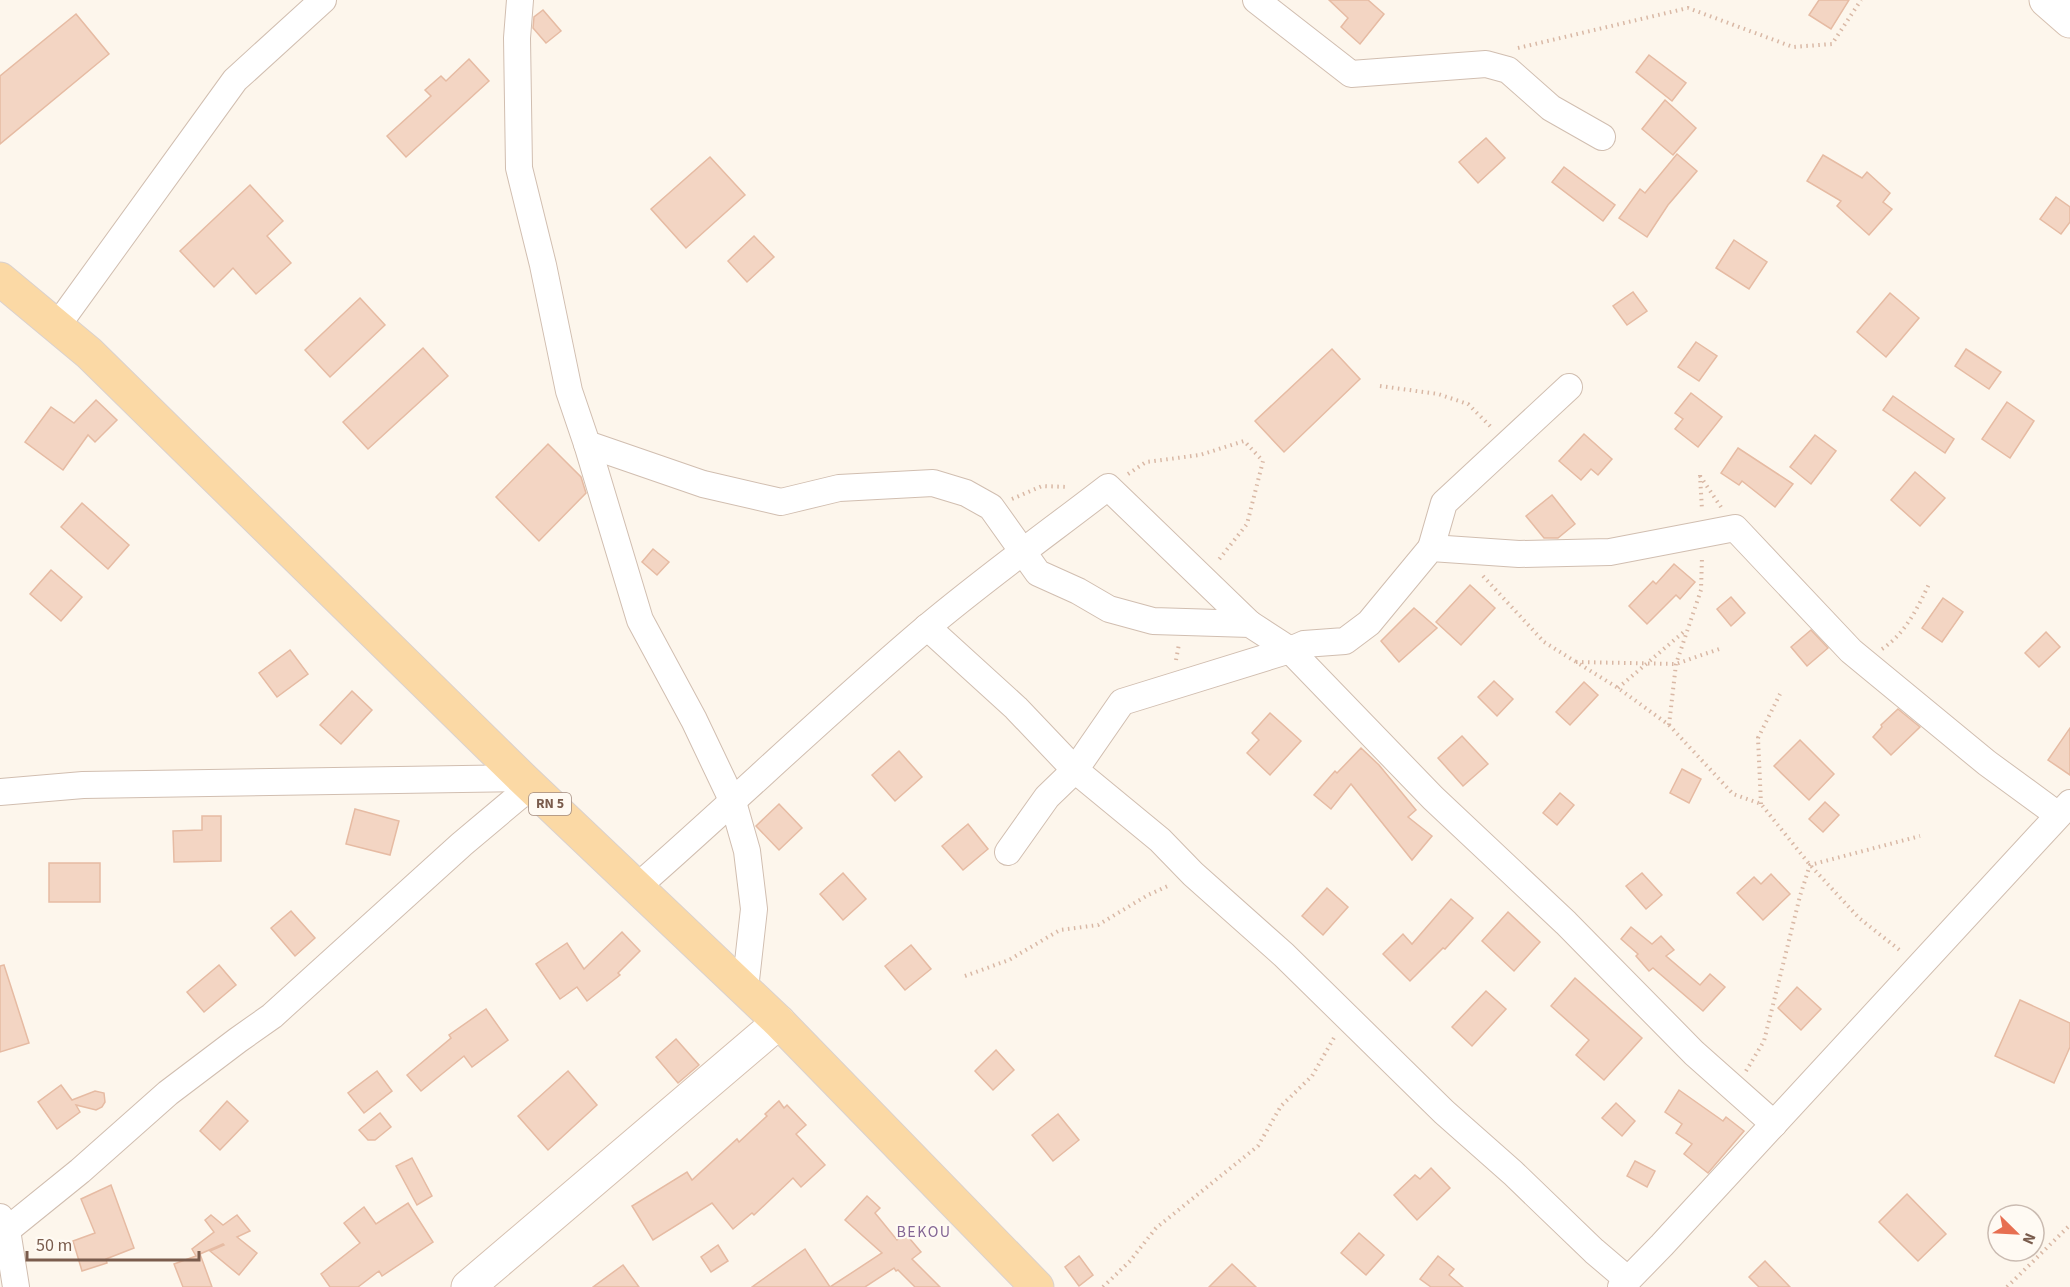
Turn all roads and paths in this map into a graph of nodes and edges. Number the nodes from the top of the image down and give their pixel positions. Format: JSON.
{"nodes":[{"id":1,"x":323,"y":0,"type":"edge"},
{"id":2,"x":520,"y":0,"type":"edge"},
{"id":3,"x":1256,"y":0,"type":"edge"},
{"id":4,"x":1860,"y":0,"type":"edge"},
{"id":5,"x":2046,"y":0,"type":"edge"},
{"id":6,"x":2070,"y":21,"type":"edge"},
{"id":7,"x":1485,"y":64,"type":"junction"},
{"id":8,"x":1602,"y":137,"type":"dead end"},
{"id":9,"x":0,"y":279,"type":"edge"},
{"id":10,"x":57,"y":326,"type":"junction"},
{"id":11,"x":1380,"y":386,"type":"dead end"},
{"id":12,"x":1569,"y":387,"type":"dead end"},
{"id":13,"x":587,"y":444,"type":"junction"},
{"id":14,"x":1508,"y":444,"type":"junction"},
{"id":15,"x":1734,"y":528,"type":"junction"},
{"id":16,"x":1703,"y":534,"type":"junction"},
{"id":17,"x":1431,"y":548,"type":"junction"},
{"id":18,"x":1457,"y":549,"type":"junction"},
{"id":19,"x":1024,"y":552,"type":"junction"},
{"id":20,"x":1930,"y":582,"type":"dead end"},
{"id":21,"x":1251,"y":624,"type":"junction"},
{"id":22,"x":927,"y":627,"type":"junction"},
{"id":23,"x":1688,"y":629,"type":"junction"},
{"id":24,"x":1722,"y":648,"type":"dead end"},
{"id":25,"x":1290,"y":650,"type":"junction"},
{"id":26,"x":1864,"y":661,"type":"junction"},
{"id":27,"x":1575,"y":662,"type":"junction"},
{"id":28,"x":1646,"y":664,"type":"junction"},
{"id":29,"x":1676,"y":664,"type":"junction"},
{"id":30,"x":1618,"y":688,"type":"junction"},
{"id":31,"x":1780,"y":694,"type":"dead end"},
{"id":32,"x":1669,"y":725,"type":"junction"},
{"id":33,"x":1075,"y":770,"type":"junction"},
{"id":34,"x":526,"y":782,"type":"junction"},
{"id":35,"x":0,"y":792,"type":"edge"},
{"id":36,"x":733,"y":802,"type":"junction"},
{"id":37,"x":1761,"y":804,"type":"junction"},
{"id":38,"x":2064,"y":809,"type":"edge"},
{"id":39,"x":1920,"y":836,"type":"dead end"},
{"id":40,"x":1008,"y":852,"type":"dead end"},
{"id":41,"x":1810,"y":865,"type":"junction"},
{"id":42,"x":1193,"y":874,"type":"junction"},
{"id":43,"x":637,"y":887,"type":"junction"},
{"id":44,"x":1920,"y":965,"type":"junction"},
{"id":45,"x":965,"y":976,"type":"dead end"},
{"id":46,"x":745,"y":989,"type":"junction"},
{"id":47,"x":1346,"y":1017,"type":"junction"},
{"id":48,"x":779,"y":1022,"type":"junction"},
{"id":49,"x":1735,"y":1089,"type":"junction"},
{"id":50,"x":1774,"y":1124,"type":"junction"},
{"id":51,"x":4,"y":1223,"type":"edge"},
{"id":52,"x":2070,"y":1225,"type":"edge"},
{"id":53,"x":1625,"y":1283,"type":"edge"},
{"id":54,"x":16,"y":1287,"type":"edge"},
{"id":55,"x":468,"y":1287,"type":"edge"},
{"id":56,"x":1037,"y":1287,"type":"edge"},
{"id":57,"x":1103,"y":1287,"type":"edge"},
{"id":58,"x":2007,"y":1287,"type":"edge"}],
"edges":[{"from":1,"to":10,"type":"street"},
{"from":2,"to":13,"type":"street"},
{"from":3,"to":7,"type":"street"},
{"from":4,"to":7,"type":"path"},
{"from":5,"to":6,"type":"street"},
{"from":7,"to":8,"type":"street"},
{"from":9,"to":10,"type":"main road","number":"RN 5"},
{"from":10,"to":34,"type":"main road","number":"RN 5"},
{"from":11,"to":14,"type":"path"},
{"from":12,"to":14,"type":"street"},
{"from":13,"to":19,"type":"street"},
{"from":13,"to":36,"type":"street"},
{"from":14,"to":17,"type":"street"},
{"from":15,"to":16,"type":"street"},
{"from":15,"to":16,"type":"path"},
{"from":15,"to":26,"type":"street"},
{"from":16,"to":18,"type":"street"},
{"from":16,"to":23,"type":"path"},
{"from":17,"to":18,"type":"street"},
{"from":17,"to":25,"type":"street"},
{"from":18,"to":27,"type":"path"},
{"from":19,"to":21,"type":"street"},
{"from":19,"to":21,"type":"street"},
{"from":19,"to":22,"type":"street"},
{"from":20,"to":26,"type":"path"},
{"from":21,"to":25,"type":"street"},
{"from":22,"to":33,"type":"street"},
{"from":22,"to":36,"type":"street"},
{"from":23,"to":28,"type":"path"},
{"from":23,"to":29,"type":"path"},
{"from":24,"to":29,"type":"path"},
{"from":25,"to":33,"type":"street"},
{"from":25,"to":49,"type":"street"},
{"from":26,"to":38,"type":"street"},
{"from":27,"to":28,"type":"path"},
{"from":27,"to":30,"type":"path"},
{"from":28,"to":29,"type":"path"},
{"from":28,"to":30,"type":"path"},
{"from":29,"to":32,"type":"path"},
{"from":30,"to":32,"type":"path"},
{"from":31,"to":37,"type":"path"},
{"from":32,"to":37,"type":"path"},
{"from":33,"to":40,"type":"street"},
{"from":33,"to":42,"type":"street"},
{"from":34,"to":35,"type":"street"},
{"from":34,"to":43,"type":"main road","number":"RN 5"},
{"from":34,"to":51,"type":"street"},
{"from":36,"to":43,"type":"street"},
{"from":36,"to":46,"type":"street"},
{"from":37,"to":41,"type":"path"},
{"from":38,"to":44,"type":"street"},
{"from":39,"to":41,"type":"path"},
{"from":41,"to":44,"type":"path"},
{"from":41,"to":49,"type":"path"},
{"from":42,"to":45,"type":"path"},
{"from":42,"to":47,"type":"street"},
{"from":43,"to":46,"type":"main road","number":"RN 5"},
{"from":44,"to":50,"type":"street"},
{"from":46,"to":48,"type":"main road","number":"RN 5"},
{"from":47,"to":53,"type":"street"},
{"from":47,"to":57,"type":"path"},
{"from":48,"to":55,"type":"street"},
{"from":48,"to":56,"type":"main road","number":"RN 5"},
{"from":49,"to":50,"type":"street"},
{"from":50,"to":53,"type":"street"},
{"from":51,"to":54,"type":"street"},
{"from":52,"to":58,"type":"path"}]}
